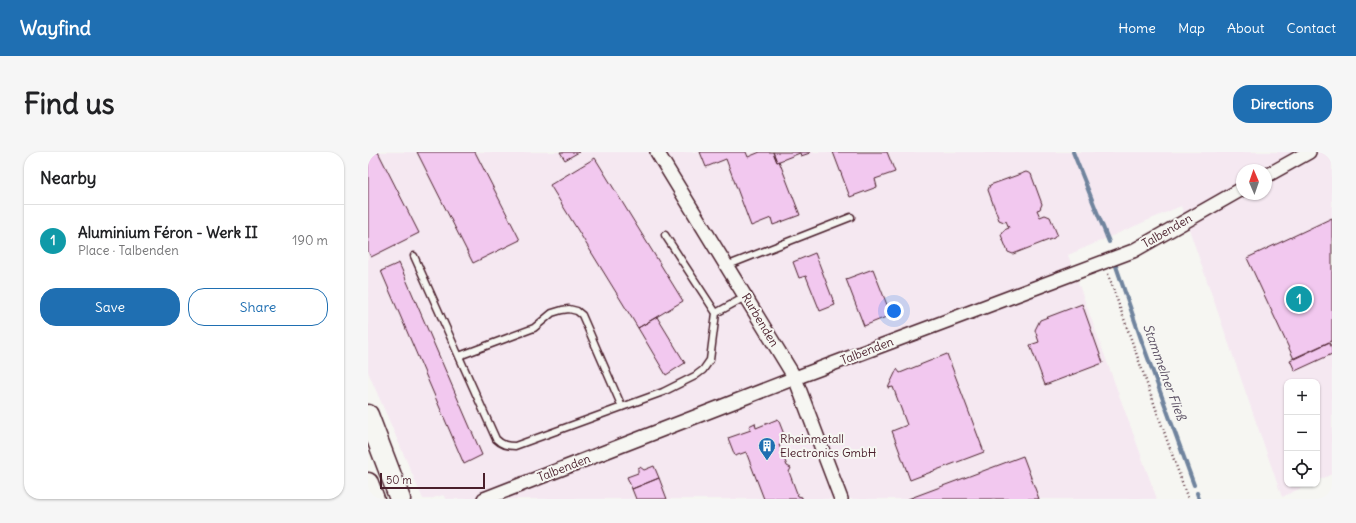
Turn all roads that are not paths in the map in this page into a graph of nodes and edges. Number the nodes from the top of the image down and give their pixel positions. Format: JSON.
{"nodes":[{"id":1,"x":657,"y":152,"type":"edge"},
{"id":2,"x":1309,"y":152,"type":"edge"},
{"id":3,"x":1272,"y":173,"type":"edge"},
{"id":4,"x":1236,"y":192,"type":"edge"},
{"id":5,"x":851,"y":217,"type":"dead end"},
{"id":6,"x":665,"y":235,"type":"dead end"},
{"id":7,"x":414,"y":256,"type":"dead end"},
{"id":8,"x":726,"y":266,"type":"junction"},
{"id":9,"x":745,"y":297,"type":"junction"},
{"id":10,"x":716,"y":313,"type":"junction"},
{"id":11,"x":459,"y":356,"type":"junction"},
{"id":12,"x":795,"y":378,"type":"junction"},
{"id":13,"x":622,"y":407,"type":"junction"},
{"id":14,"x":368,"y":415,"type":"edge"},
{"id":15,"x":368,"y":483,"type":"edge"},
{"id":16,"x":374,"y":499,"type":"edge"},
{"id":17,"x":400,"y":499,"type":"edge"},
{"id":18,"x":484,"y":499,"type":"edge"},
{"id":19,"x":842,"y":499,"type":"edge"}],
"edges":[{"from":1,"to":8,"type":"street","name":"Rurbenden"},
{"from":2,"to":3,"type":"street"},
{"from":4,"to":12,"type":"street","name":"Talbenden"},
{"from":5,"to":8,"type":"lane"},
{"from":6,"to":10,"type":"lane"},
{"from":7,"to":11,"type":"lane"},
{"from":8,"to":9,"type":"street","name":"Rurbenden"},
{"from":9,"to":10,"type":"lane"},
{"from":9,"to":12,"type":"street","name":"Rurbenden"},
{"from":10,"to":13,"type":"lane"},
{"from":11,"to":13,"type":"lane"},
{"from":11,"to":13,"type":"lane"},
{"from":12,"to":18,"type":"street","name":"Talbenden"},
{"from":12,"to":19,"type":"street","name":"Rurbenden"},
{"from":14,"to":17,"type":"main road"},
{"from":15,"to":16,"type":"main road"}]}
